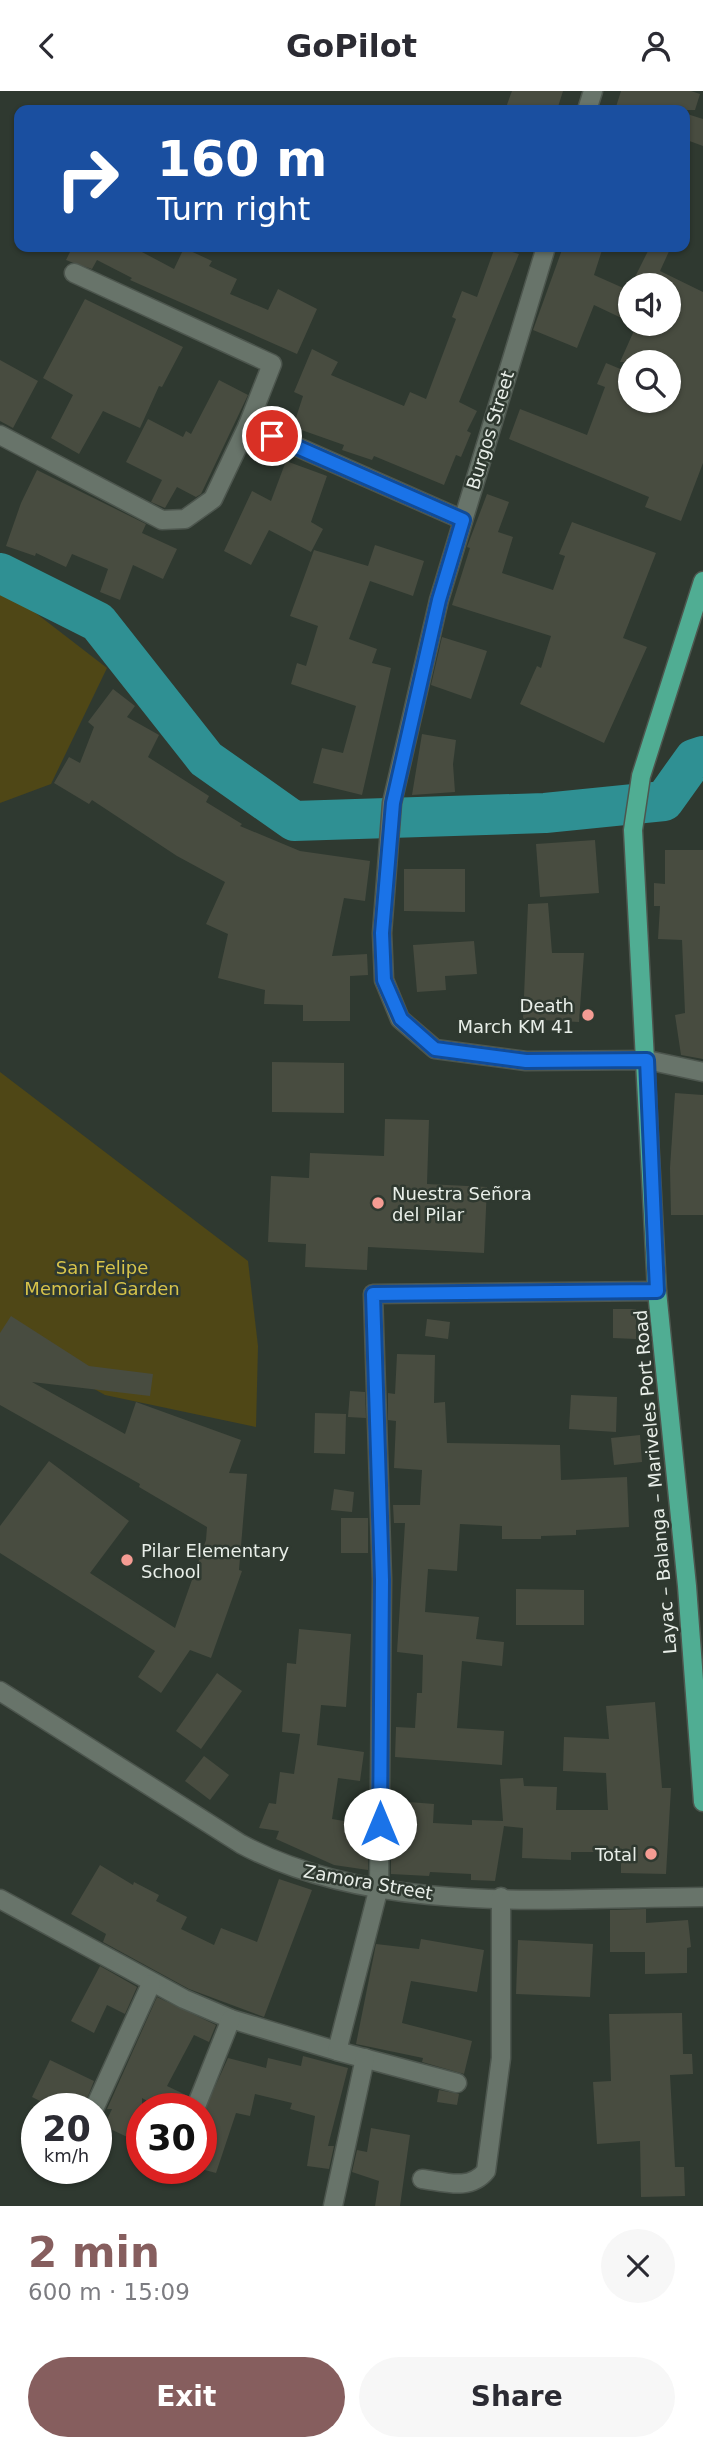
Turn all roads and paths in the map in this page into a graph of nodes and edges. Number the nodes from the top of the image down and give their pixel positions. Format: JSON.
{"nodes":[{"id":1,"x":544,"y":252,"type":"edge"},
{"id":2,"x":74,"y":272,"type":"dead end"},
{"id":3,"x":248,"y":425,"type":"junction"},
{"id":4,"x":0,"y":435,"type":"edge"},
{"id":5,"x":463,"y":520,"type":"junction"},
{"id":6,"x":703,"y":581,"type":"edge"},
{"id":7,"x":647,"y":1060,"type":"junction"},
{"id":8,"x":703,"y":1072,"type":"edge"},
{"id":9,"x":657,"y":1291,"type":"junction"},
{"id":10,"x":0,"y":1691,"type":"edge"},
{"id":11,"x":703,"y":1802,"type":"edge"},
{"id":12,"x":379,"y":1887,"type":"junction"},
{"id":13,"x":703,"y":1896,"type":"edge"},
{"id":14,"x":501,"y":1897,"type":"junction"},
{"id":15,"x":0,"y":1899,"type":"edge"},
{"id":16,"x":151,"y":1984,"type":"junction"},
{"id":17,"x":231,"y":2019,"type":"junction"},
{"id":18,"x":337,"y":2051,"type":"junction"},
{"id":19,"x":365,"y":2058,"type":"junction"},
{"id":20,"x":457,"y":2083,"type":"dead end"},
{"id":21,"x":101,"y":2093,"type":"edge"},
{"id":22,"x":201,"y":2093,"type":"edge"},
{"id":23,"x":422,"y":2179,"type":"dead end"},
{"id":24,"x":333,"y":2206,"type":"edge"}],
"edges":[{"from":1,"to":5,"type":"street","name":"Burgos Street"},
{"from":2,"to":3,"type":"street"},
{"from":3,"to":4,"type":"street"},
{"from":3,"to":5,"type":"street"},
{"from":5,"to":7,"type":"street","name":"Burgos Street"},
{"from":6,"to":7,"type":"main road","name":"Layac – Balanga – Mariveles Port Road"},
{"from":7,"to":8,"type":"street","name":"Burgos Street"},
{"from":7,"to":9,"type":"main road","name":"Layac – Balanga – Mariveles Port Road"},
{"from":9,"to":11,"type":"main road","name":"Layac – Balanga – Mariveles Port Road"},
{"from":9,"to":12,"type":"street"},
{"from":10,"to":12,"type":"street","name":"Zamora Street"},
{"from":12,"to":14,"type":"street","name":"Zamora Street"},
{"from":12,"to":18,"type":"street"},
{"from":13,"to":14,"type":"street","name":"Zamora Street"},
{"from":14,"to":23,"type":"street"},
{"from":15,"to":16,"type":"street"},
{"from":16,"to":17,"type":"street"},
{"from":16,"to":21,"type":"street"},
{"from":17,"to":18,"type":"street"},
{"from":17,"to":22,"type":"street"},
{"from":18,"to":19,"type":"street"},
{"from":19,"to":20,"type":"street"},
{"from":19,"to":24,"type":"street"}]}
